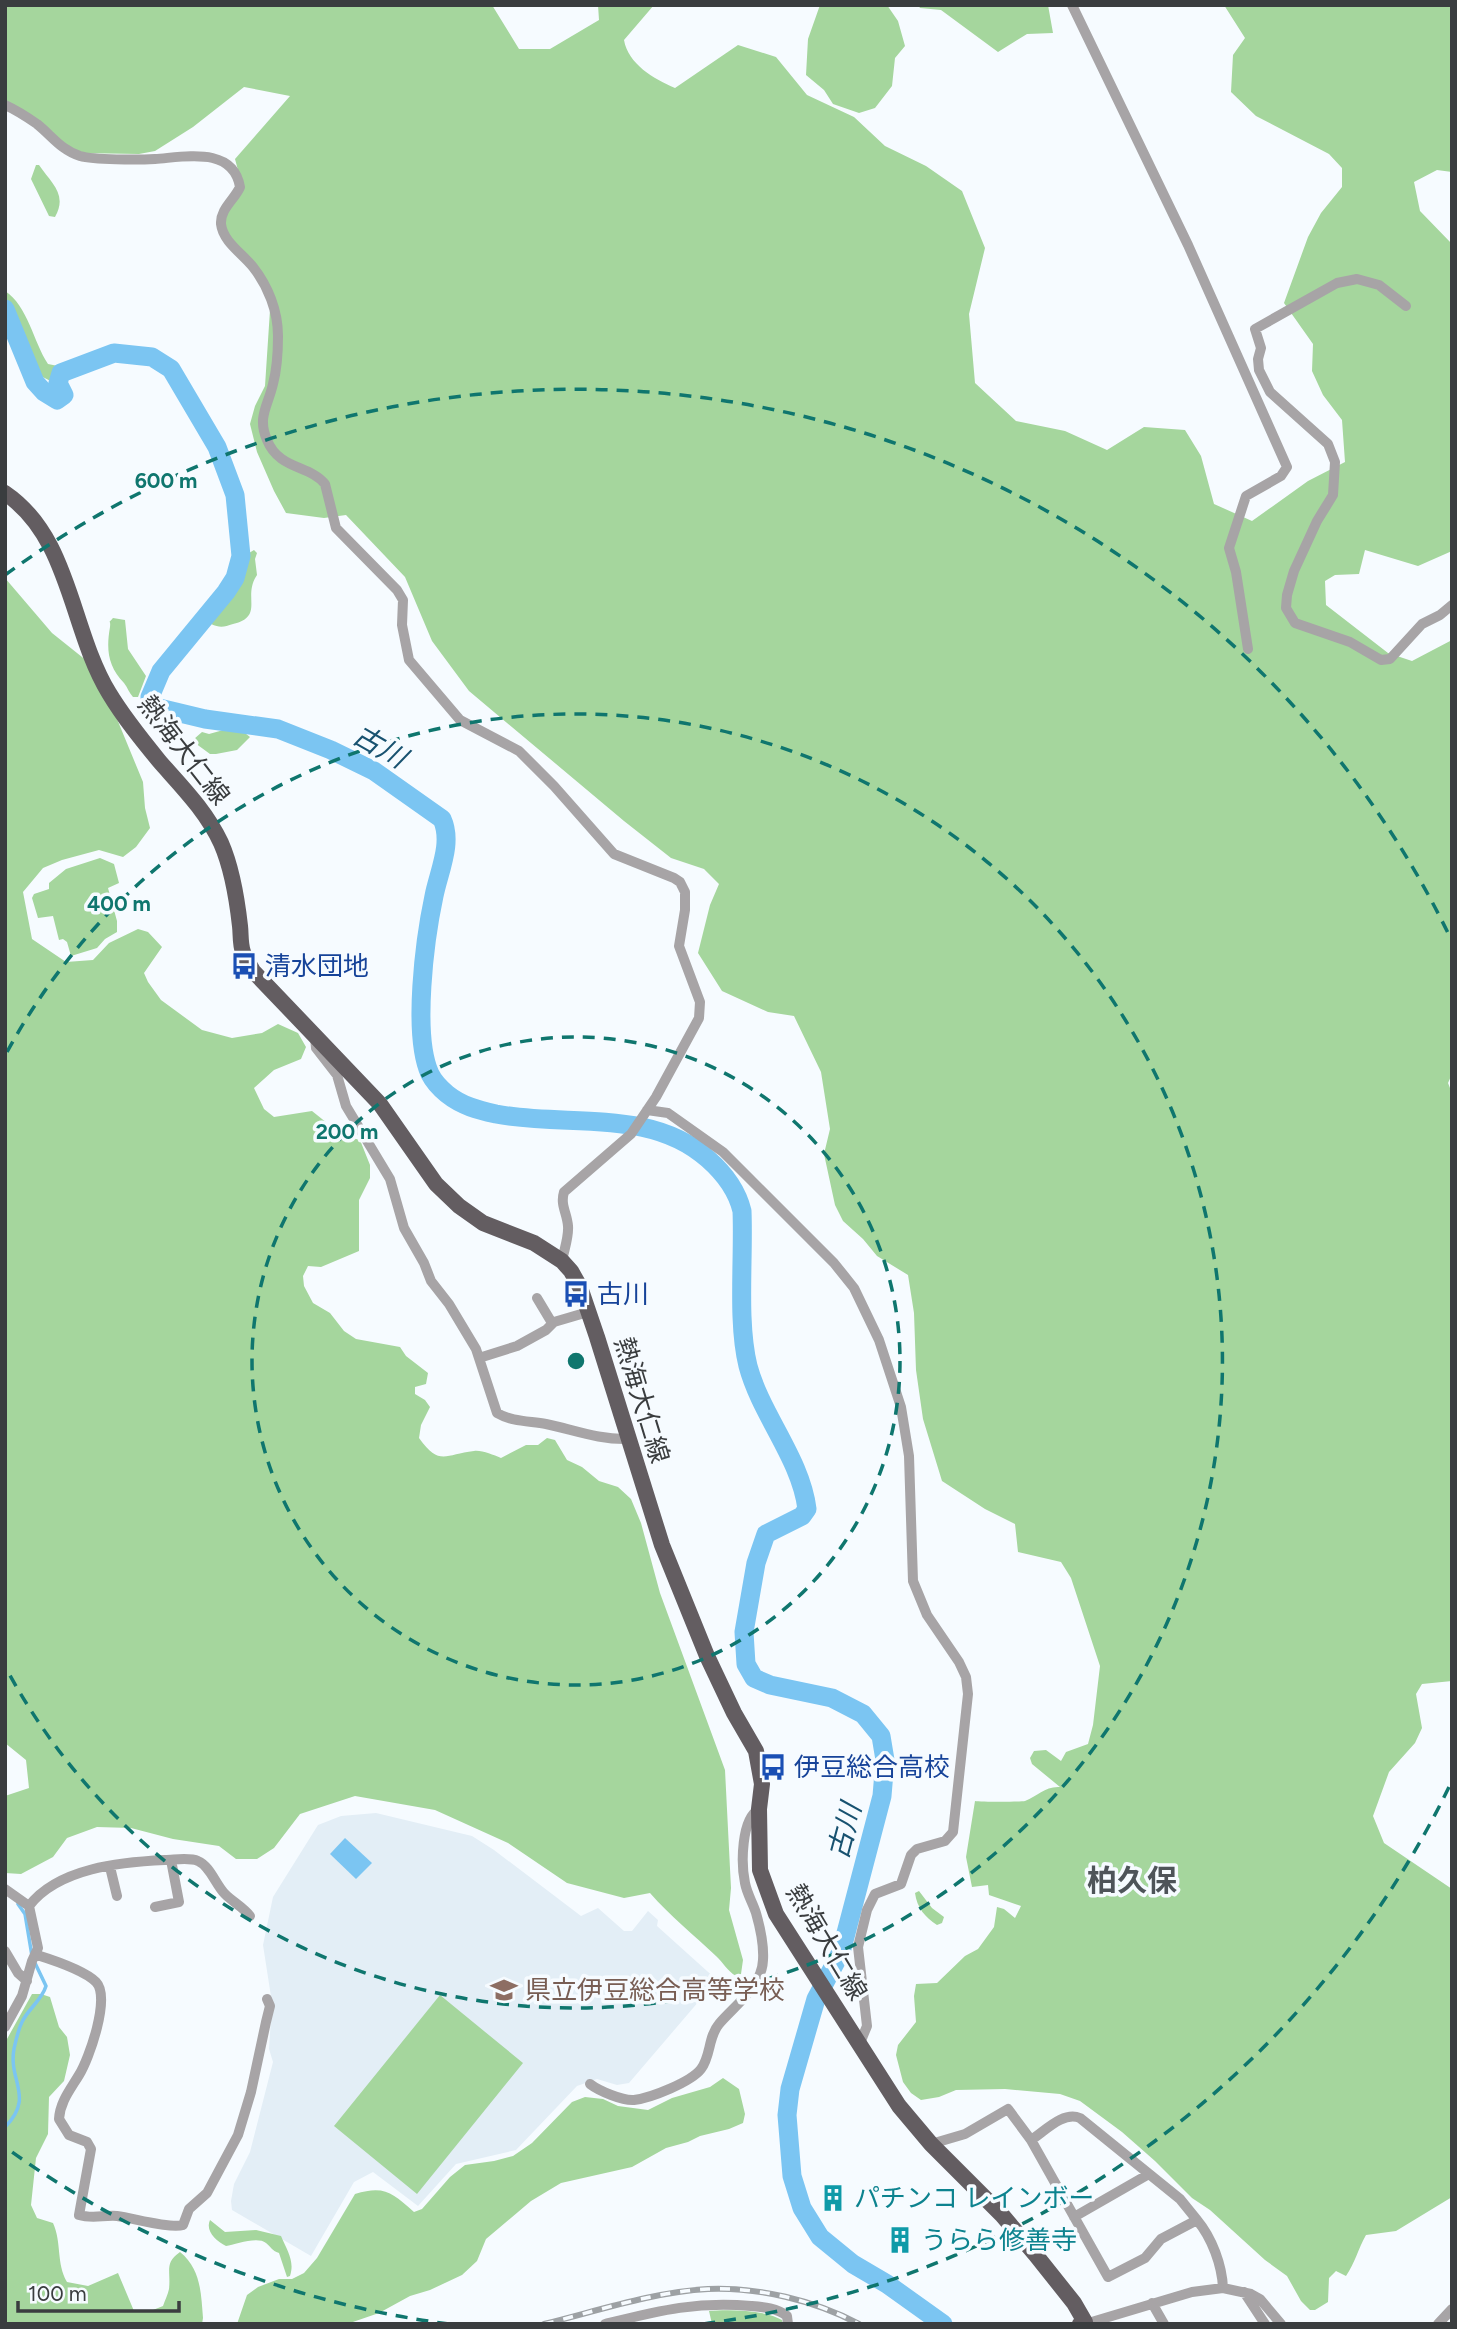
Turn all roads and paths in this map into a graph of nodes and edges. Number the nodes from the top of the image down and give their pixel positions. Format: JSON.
{"nodes":[{"id":1,"x":1072,"y":5,"type":"edge"},
{"id":2,"x":5,"y":105,"type":"edge"},
{"id":3,"x":1406,"y":306,"type":"dead end"},
{"id":4,"x":5,"y":493,"type":"edge"},
{"id":5,"x":1452,"y":605,"type":"edge"},
{"id":6,"x":1248,"y":649,"type":"dead end"},
{"id":7,"x":315,"y":1037,"type":"junction"},
{"id":8,"x":647,"y":1110,"type":"junction"},
{"id":9,"x":562,"y":1261,"type":"junction"},
{"id":10,"x":537,"y":1298,"type":"dead end"},
{"id":11,"x":588,"y":1312,"type":"junction"},
{"id":12,"x":552,"y":1323,"type":"junction"},
{"id":13,"x":479,"y":1357,"type":"junction"},
{"id":14,"x":628,"y":1440,"type":"junction"},
{"id":15,"x":759,"y":1809,"type":"junction"},
{"id":16,"x":172,"y":1860,"type":"junction"},
{"id":17,"x":110,"y":1867,"type":"junction"},
{"id":18,"x":5,"y":1889,"type":"edge"},
{"id":19,"x":117,"y":1896,"type":"dead end"},
{"id":20,"x":29,"y":1906,"type":"junction"},
{"id":21,"x":155,"y":1907,"type":"dead end"},
{"id":22,"x":250,"y":1916,"type":"dead end"},
{"id":23,"x":5,"y":1951,"type":"edge"},
{"id":24,"x":37,"y":1955,"type":"junction"},
{"id":25,"x":27,"y":1980,"type":"junction"},
{"id":26,"x":267,"y":1999,"type":"dead end"},
{"id":27,"x":5,"y":2027,"type":"edge"},
{"id":28,"x":860,"y":2043,"type":"junction"},
{"id":29,"x":590,"y":2084,"type":"dead end"},
{"id":30,"x":1031,"y":2140,"type":"junction"},
{"id":31,"x":931,"y":2144,"type":"junction"},
{"id":32,"x":1149,"y":2174,"type":"junction"},
{"id":33,"x":1074,"y":2217,"type":"junction"},
{"id":34,"x":1197,"y":2220,"type":"junction"},
{"id":35,"x":1223,"y":2288,"type":"junction"},
{"id":36,"x":1242,"y":2291,"type":"junction"},
{"id":37,"x":1152,"y":2303,"type":"junction"},
{"id":38,"x":1452,"y":2309,"type":"edge"},
{"id":39,"x":1083,"y":2323,"type":"edge"},
{"id":40,"x":605,"y":2324,"type":"edge"},
{"id":41,"x":788,"y":2324,"type":"edge"},
{"id":42,"x":1164,"y":2324,"type":"edge"},
{"id":43,"x":1265,"y":2324,"type":"edge"},
{"id":44,"x":1281,"y":2324,"type":"edge"},
{"id":45,"x":1438,"y":2324,"type":"edge"}],
"edges":[{"from":1,"to":6,"type":"street"},
{"from":2,"to":8,"type":"street"},
{"from":3,"to":5,"type":"street"},
{"from":4,"to":7,"type":"main road","name":"熱海大仁線"},
{"from":7,"to":9,"type":"main road","name":"熱海大仁線"},
{"from":7,"to":13,"type":"street"},
{"from":8,"to":9,"type":"street"},
{"from":8,"to":28,"type":"street"},
{"from":9,"to":11,"type":"main road","name":"熱海大仁線"},
{"from":10,"to":12,"type":"street"},
{"from":11,"to":12,"type":"street"},
{"from":11,"to":14,"type":"main road","name":"熱海大仁線"},
{"from":12,"to":13,"type":"street"},
{"from":13,"to":14,"type":"street"},
{"from":14,"to":15,"type":"main road","name":"熱海大仁線"},
{"from":15,"to":28,"type":"main road","name":"熱海大仁線"},
{"from":15,"to":29,"type":"street"},
{"from":16,"to":17,"type":"street"},
{"from":16,"to":21,"type":"street"},
{"from":16,"to":22,"type":"street"},
{"from":17,"to":19,"type":"street"},
{"from":17,"to":20,"type":"street"},
{"from":18,"to":20,"type":"street"},
{"from":20,"to":24,"type":"street"},
{"from":23,"to":25,"type":"street"},
{"from":24,"to":25,"type":"street"},
{"from":24,"to":26,"type":"street"},
{"from":25,"to":27,"type":"street"},
{"from":28,"to":31,"type":"main road","name":"熱海大仁線"},
{"from":30,"to":31,"type":"street"},
{"from":30,"to":32,"type":"street"},
{"from":30,"to":33,"type":"street"},
{"from":31,"to":39,"type":"main road","name":"熱海大仁線"},
{"from":32,"to":33,"type":"street"},
{"from":32,"to":34,"type":"street"},
{"from":33,"to":34,"type":"street"},
{"from":34,"to":35,"type":"street"},
{"from":35,"to":36,"type":"street"},
{"from":35,"to":37,"type":"street"},
{"from":36,"to":43,"type":"street"},
{"from":36,"to":44,"type":"street"},
{"from":37,"to":39,"type":"street"},
{"from":37,"to":42,"type":"street"},
{"from":38,"to":45,"type":"street"},
{"from":40,"to":41,"type":"street"}]}
